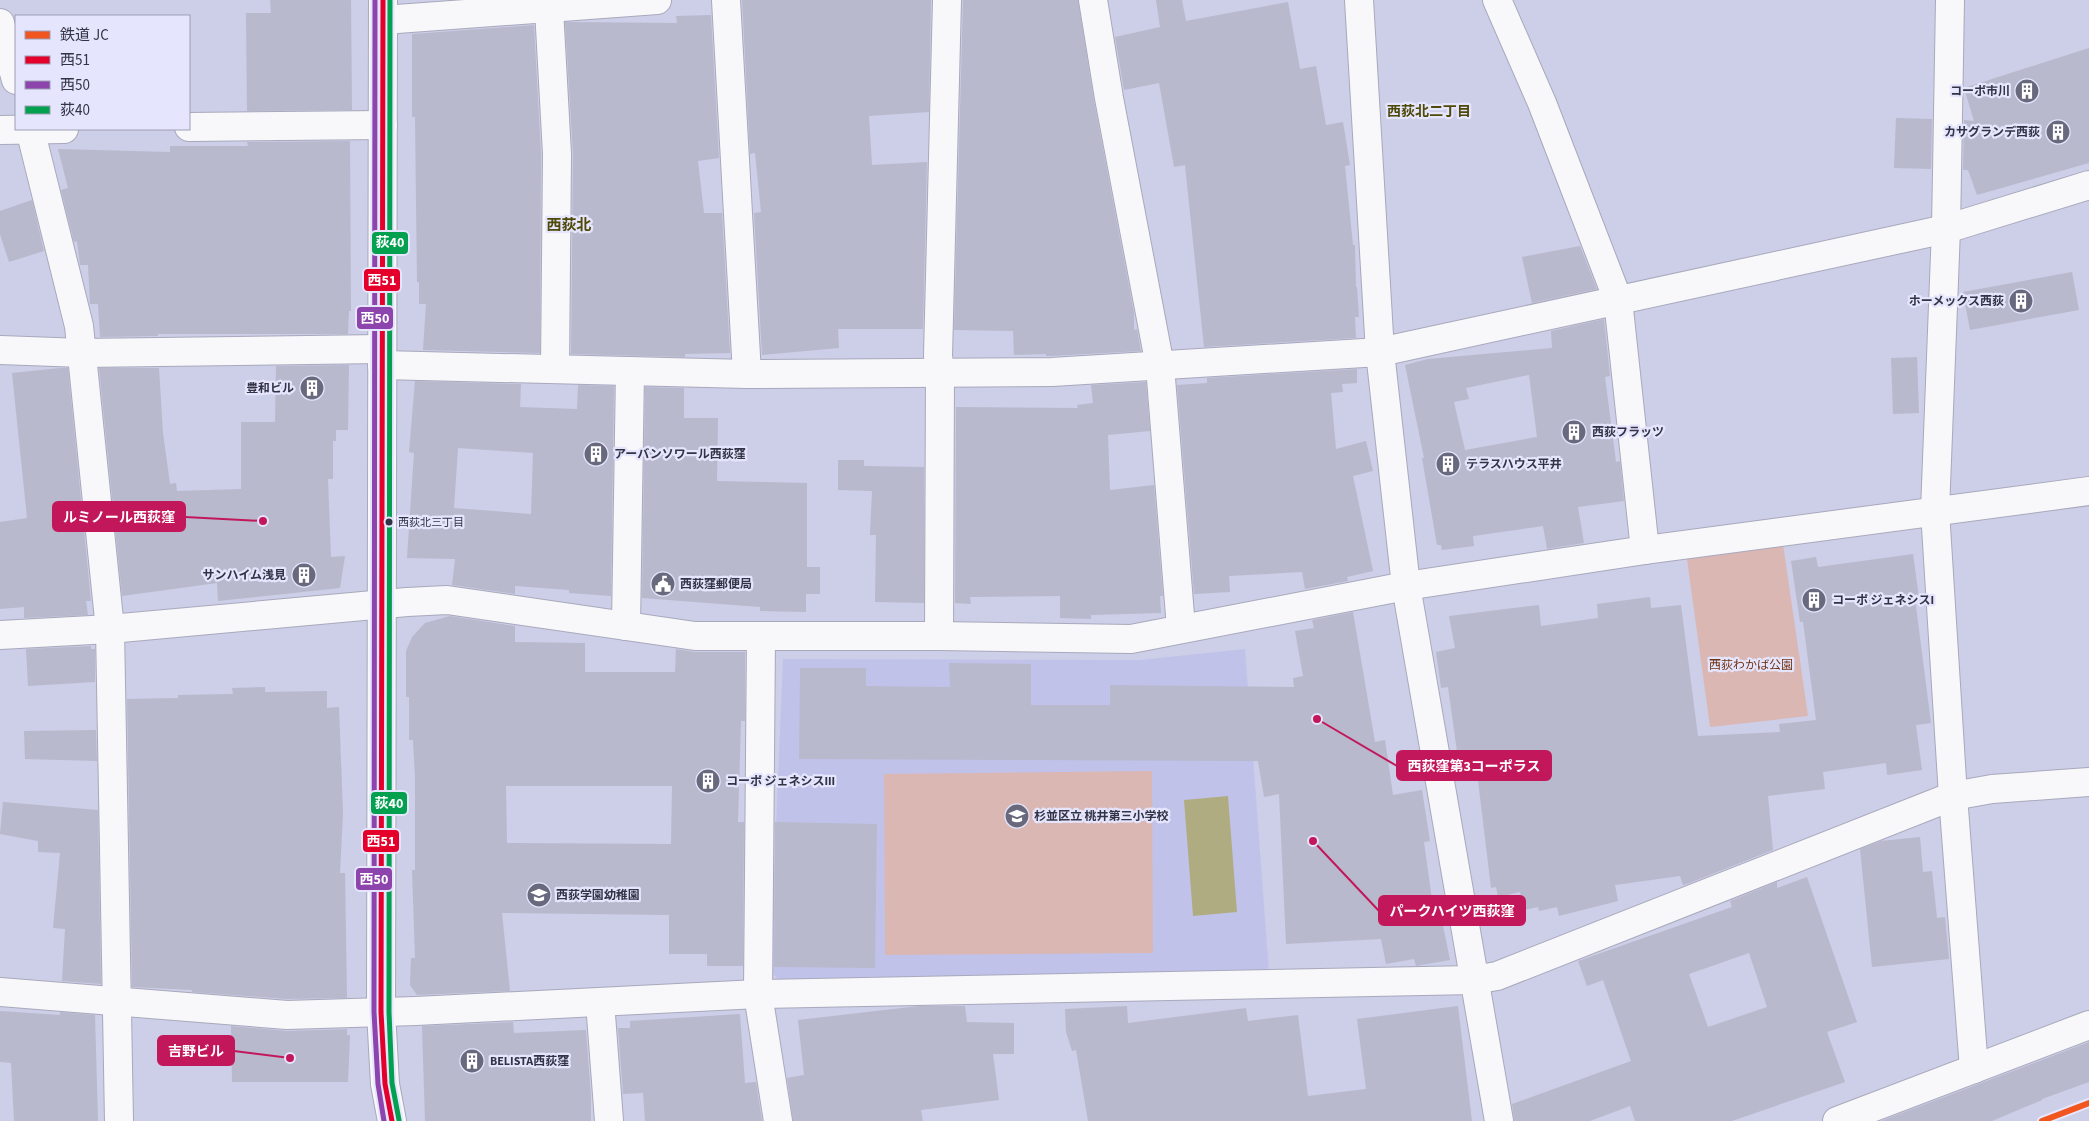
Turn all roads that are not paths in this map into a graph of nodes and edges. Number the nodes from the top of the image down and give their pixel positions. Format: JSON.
{"nodes":[{"id":1,"x":657,"y":0,"type":"edge"},
{"id":2,"x":726,"y":0,"type":"edge"},
{"id":3,"x":947,"y":0,"type":"edge"},
{"id":4,"x":1093,"y":0,"type":"edge"},
{"id":5,"x":1359,"y":0,"type":"edge"},
{"id":6,"x":1497,"y":0,"type":"edge"},
{"id":7,"x":1950,"y":0,"type":"edge"},
{"id":8,"x":550,"y":9,"type":"junction"},
{"id":9,"x":383,"y":10,"type":"edge"},
{"id":10,"x":0,"y":23,"type":"edge"},
{"id":11,"x":15,"y":76,"type":"edge"},
{"id":12,"x":383,"y":125,"type":"junction"},
{"id":13,"x":190,"y":127,"type":"edge"},
{"id":14,"x":0,"y":130,"type":"edge"},
{"id":15,"x":15,"y":130,"type":"edge"},
{"id":16,"x":30,"y":130,"type":"edge"},
{"id":17,"x":2089,"y":186,"type":"edge"},
{"id":18,"x":1946,"y":230,"type":"junction"},
{"id":19,"x":1618,"y":300,"type":"junction"},
{"id":20,"x":0,"y":350,"type":"edge"},
{"id":21,"x":1380,"y":352,"type":"junction"},
{"id":22,"x":83,"y":353,"type":"junction"},
{"id":23,"x":382,"y":357,"type":"junction"},
{"id":24,"x":1160,"y":366,"type":"junction"},
{"id":25,"x":555,"y":369,"type":"junction"},
{"id":26,"x":630,"y":371,"type":"junction"},
{"id":27,"x":940,"y":373,"type":"junction"},
{"id":28,"x":747,"y":374,"type":"junction"},
{"id":29,"x":2089,"y":491,"type":"edge"},
{"id":30,"x":1935,"y":511,"type":"junction"},
{"id":31,"x":1645,"y":550,"type":"junction"},
{"id":32,"x":1406,"y":586,"type":"junction"},
{"id":33,"x":382,"y":604,"type":"junction"},
{"id":34,"x":626,"y":626,"type":"junction"},
{"id":35,"x":1181,"y":628,"type":"junction"},
{"id":36,"x":110,"y":629,"type":"junction"},
{"id":37,"x":0,"y":635,"type":"edge"},
{"id":38,"x":939,"y":636,"type":"junction"},
{"id":39,"x":761,"y":637,"type":"junction"},
{"id":40,"x":2089,"y":782,"type":"edge"},
{"id":41,"x":1953,"y":796,"type":"junction"},
{"id":42,"x":1474,"y":980,"type":"junction"},
{"id":43,"x":0,"y":992,"type":"edge"},
{"id":44,"x":758,"y":994,"type":"junction"},
{"id":45,"x":117,"y":1001,"type":"junction"},
{"id":46,"x":600,"y":1002,"type":"junction"},
{"id":47,"x":381,"y":1012,"type":"junction"},
{"id":48,"x":2089,"y":1026,"type":"edge"},
{"id":49,"x":1974,"y":1068,"type":"junction"},
{"id":50,"x":119,"y":1121,"type":"edge"},
{"id":51,"x":392,"y":1121,"type":"edge"},
{"id":52,"x":609,"y":1121,"type":"edge"},
{"id":53,"x":778,"y":1121,"type":"edge"},
{"id":54,"x":1499,"y":1121,"type":"edge"},
{"id":55,"x":1837,"y":1121,"type":"edge"}],
"edges":[{"from":1,"to":8,"type":"street"},
{"from":2,"to":28,"type":"street"},
{"from":3,"to":27,"type":"street"},
{"from":4,"to":24,"type":"street"},
{"from":5,"to":21,"type":"street"},
{"from":6,"to":19,"type":"street"},
{"from":7,"to":18,"type":"street"},
{"from":8,"to":9,"type":"street"},
{"from":8,"to":25,"type":"street"},
{"from":9,"to":12,"type":"street"},
{"from":10,"to":11,"type":"street"},
{"from":12,"to":13,"type":"street"},
{"from":12,"to":23,"type":"street"},
{"from":14,"to":15,"type":"street"},
{"from":16,"to":22,"type":"street"},
{"from":17,"to":18,"type":"street"},
{"from":18,"to":19,"type":"street"},
{"from":18,"to":30,"type":"street"},
{"from":19,"to":21,"type":"street"},
{"from":19,"to":31,"type":"street"},
{"from":20,"to":22,"type":"street"},
{"from":21,"to":24,"type":"street"},
{"from":21,"to":32,"type":"street"},
{"from":22,"to":23,"type":"street"},
{"from":22,"to":36,"type":"street"},
{"from":23,"to":25,"type":"street"},
{"from":23,"to":33,"type":"street"},
{"from":24,"to":27,"type":"street"},
{"from":24,"to":35,"type":"street"},
{"from":25,"to":26,"type":"street"},
{"from":26,"to":28,"type":"street"},
{"from":26,"to":34,"type":"street"},
{"from":27,"to":28,"type":"street"},
{"from":27,"to":38,"type":"street"},
{"from":29,"to":30,"type":"street"},
{"from":30,"to":31,"type":"street"},
{"from":30,"to":41,"type":"street"},
{"from":31,"to":32,"type":"street"},
{"from":32,"to":35,"type":"street"},
{"from":32,"to":42,"type":"street"},
{"from":33,"to":34,"type":"street"},
{"from":33,"to":36,"type":"street"},
{"from":33,"to":47,"type":"street"},
{"from":34,"to":39,"type":"street"},
{"from":35,"to":38,"type":"street"},
{"from":36,"to":37,"type":"street"},
{"from":36,"to":45,"type":"street"},
{"from":38,"to":39,"type":"street"},
{"from":39,"to":44,"type":"street"},
{"from":40,"to":41,"type":"street"},
{"from":41,"to":42,"type":"street"},
{"from":41,"to":49,"type":"street"},
{"from":42,"to":44,"type":"street"},
{"from":42,"to":54,"type":"street"},
{"from":43,"to":45,"type":"street"},
{"from":44,"to":46,"type":"street"},
{"from":44,"to":53,"type":"street"},
{"from":45,"to":47,"type":"street"},
{"from":45,"to":50,"type":"street"},
{"from":46,"to":47,"type":"street"},
{"from":46,"to":52,"type":"street"},
{"from":47,"to":51,"type":"street"},
{"from":48,"to":49,"type":"street"},
{"from":49,"to":55,"type":"street"}]}
